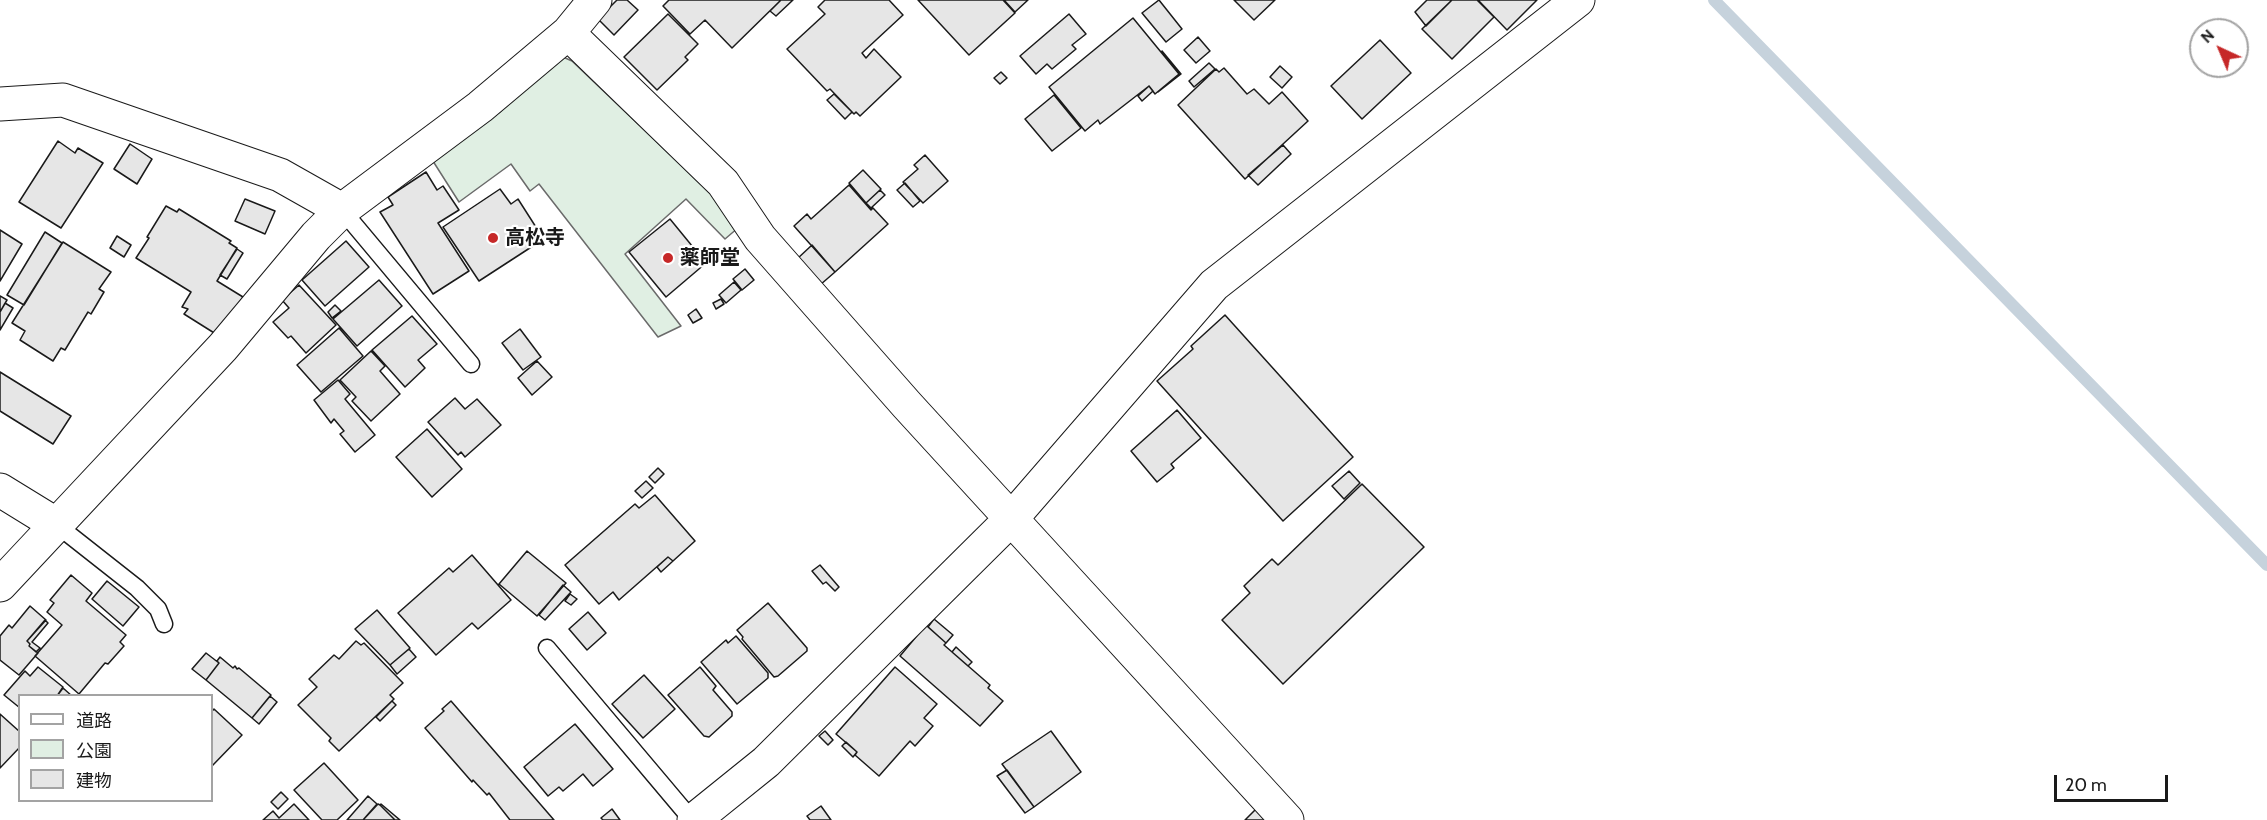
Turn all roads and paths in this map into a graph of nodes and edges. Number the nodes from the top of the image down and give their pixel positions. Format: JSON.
{"nodes":[{"id":1,"x":595,"y":0,"type":"edge"},
{"id":2,"x":1578,"y":0,"type":"edge"},
{"id":3,"x":568,"y":33,"type":"junction"},
{"id":4,"x":0,"y":104,"type":"edge"},
{"id":5,"x":342,"y":210,"type":"junction"},
{"id":6,"x":471,"y":364,"type":"dead end"},
{"id":7,"x":0,"y":490,"type":"edge"},
{"id":8,"x":1012,"y":518,"type":"junction"},
{"id":9,"x":57,"y":525,"type":"junction"},
{"id":10,"x":0,"y":585,"type":"edge"},
{"id":11,"x":164,"y":624,"type":"dead end"},
{"id":12,"x":547,"y":648,"type":"dead end"},
{"id":13,"x":693,"y":820,"type":"edge"},
{"id":14,"x":1287,"y":820,"type":"edge"}],
"edges":[{"from":1,"to":3,"type":"street"},
{"from":2,"to":8,"type":"street"},
{"from":3,"to":5,"type":"street"},
{"from":3,"to":8,"type":"street"},
{"from":4,"to":5,"type":"street"},
{"from":5,"to":6,"type":"lane"},
{"from":5,"to":9,"type":"street"},
{"from":7,"to":9,"type":"street"},
{"from":8,"to":13,"type":"street"},
{"from":8,"to":14,"type":"street"},
{"from":9,"to":10,"type":"street"},
{"from":9,"to":11,"type":"lane"},
{"from":12,"to":13,"type":"lane"}]}
